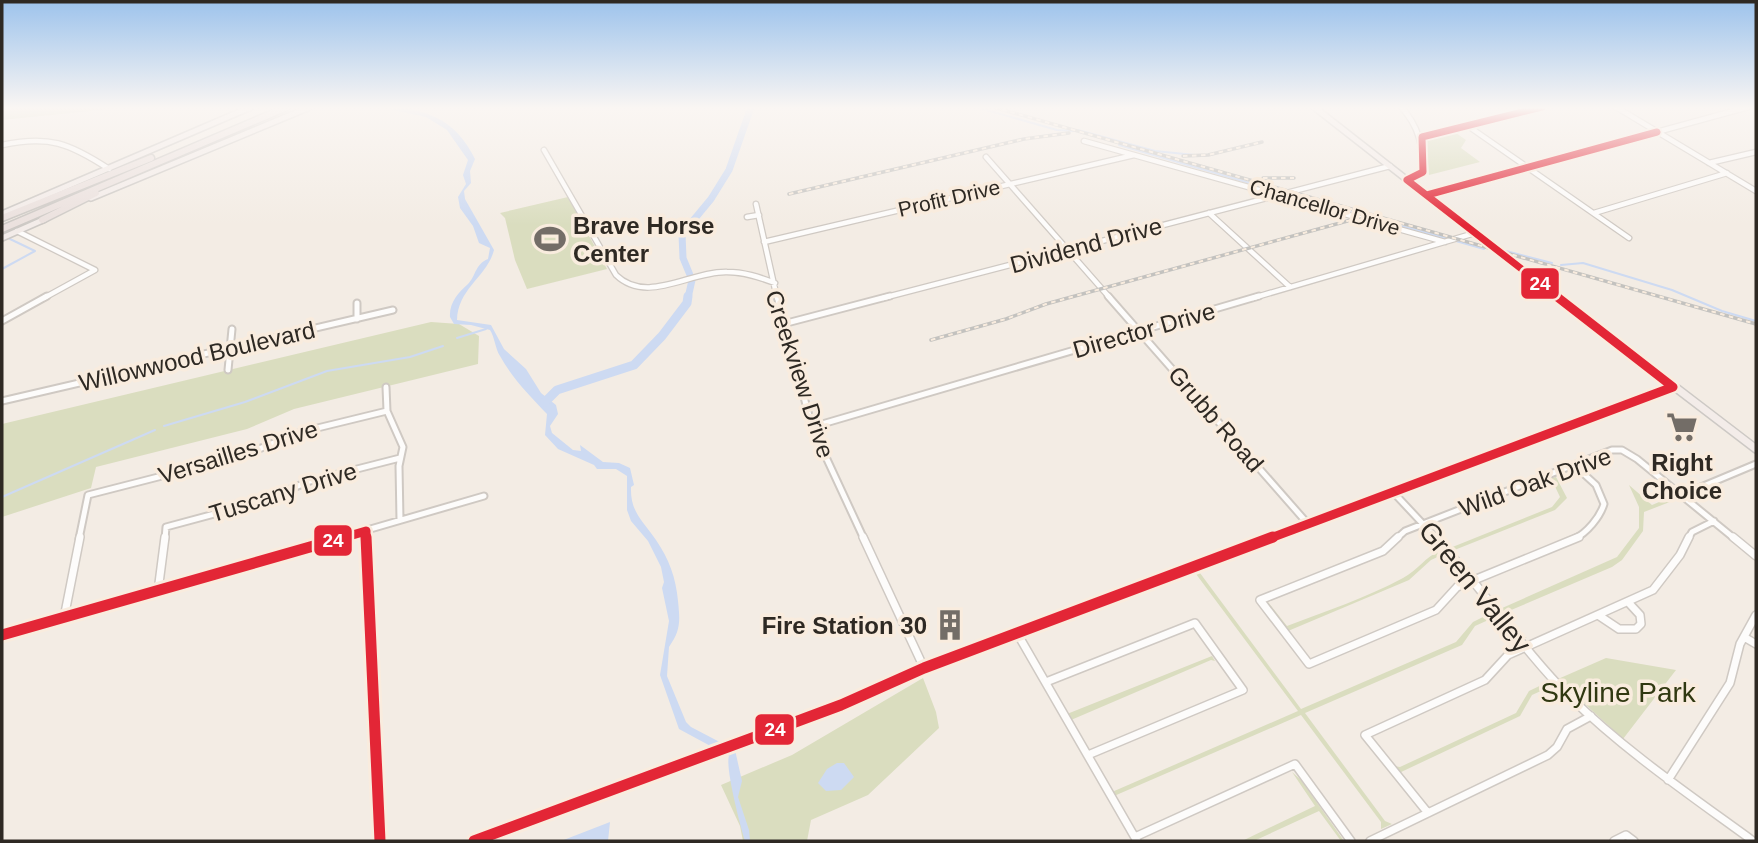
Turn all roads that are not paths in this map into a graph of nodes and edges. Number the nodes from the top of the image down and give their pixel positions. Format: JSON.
{"nodes":[{"id":1,"x":71,"y":146,"type":"edge"},
{"id":2,"x":160,"y":146,"type":"edge"},
{"id":3,"x":180,"y":146,"type":"edge"},
{"id":4,"x":192,"y":146,"type":"edge"},
{"id":5,"x":196,"y":146,"type":"edge"},
{"id":6,"x":211,"y":146,"type":"edge"},
{"id":7,"x":1103,"y":146,"type":"edge"},
{"id":8,"x":1365,"y":146,"type":"edge"},
{"id":9,"x":1422,"y":146,"type":"edge"},
{"id":10,"x":1498,"y":146,"type":"edge"},
{"id":11,"x":1604,"y":146,"type":"edge"},
{"id":12,"x":1681,"y":146,"type":"edge"},
{"id":13,"x":544,"y":150,"type":"dead end"},
{"id":14,"x":1756,"y":152,"type":"edge"},
{"id":15,"x":1134,"y":155,"type":"junction"},
{"id":16,"x":986,"y":157,"type":"dead end"},
{"id":17,"x":1709,"y":163,"type":"junction"},
{"id":18,"x":1390,"y":166,"type":"junction"},
{"id":19,"x":1528,"y":167,"type":"junction"},
{"id":20,"x":109,"y":169,"type":"junction"},
{"id":21,"x":1727,"y":173,"type":"junction"},
{"id":22,"x":1407,"y":180,"type":"junction"},
{"id":23,"x":1010,"y":184,"type":"junction"},
{"id":24,"x":1756,"y":191,"type":"edge"},
{"id":25,"x":1281,"y":194,"type":"junction"},
{"id":26,"x":1427,"y":195,"type":"junction"},
{"id":27,"x":756,"y":204,"type":"dead end"},
{"id":28,"x":1209,"y":213,"type":"junction"},
{"id":29,"x":1594,"y":213,"type":"junction"},
{"id":30,"x":759,"y":215,"type":"junction"},
{"id":31,"x":747,"y":217,"type":"dead end"},
{"id":32,"x":2,"y":219,"type":"edge"},
{"id":33,"x":42,"y":220,"type":"junction"},
{"id":34,"x":2,"y":229,"type":"edge"},
{"id":35,"x":17,"y":231,"type":"junction"},
{"id":36,"x":1475,"y":233,"type":"junction"},
{"id":37,"x":2,"y":238,"type":"edge"},
{"id":38,"x":1629,"y":238,"type":"dead end"},
{"id":39,"x":764,"y":242,"type":"junction"},
{"id":40,"x":1445,"y":242,"type":"junction"},
{"id":41,"x":1068,"y":250,"type":"junction"},
{"id":42,"x":775,"y":283,"type":"junction"},
{"id":43,"x":1290,"y":287,"type":"junction"},
{"id":44,"x":357,"y":303,"type":"dead end"},
{"id":45,"x":393,"y":310,"type":"dead end"},
{"id":46,"x":357,"y":319,"type":"junction"},
{"id":47,"x":2,"y":321,"type":"edge"},
{"id":48,"x":783,"y":324,"type":"junction"},
{"id":49,"x":232,"y":329,"type":"dead end"},
{"id":50,"x":1139,"y":331,"type":"junction"},
{"id":51,"x":230,"y":348,"type":"junction"},
{"id":52,"x":228,"y":370,"type":"dead end"},
{"id":53,"x":386,"y":387,"type":"dead end"},
{"id":54,"x":1673,"y":387,"type":"junction"},
{"id":55,"x":2,"y":401,"type":"edge"},
{"id":56,"x":387,"y":411,"type":"junction"},
{"id":57,"x":812,"y":427,"type":"junction"},
{"id":58,"x":1756,"y":449,"type":"edge"},
{"id":59,"x":400,"y":458,"type":"junction"},
{"id":60,"x":1756,"y":464,"type":"edge"},
{"id":61,"x":1574,"y":465,"type":"junction"},
{"id":62,"x":1393,"y":492,"type":"junction"},
{"id":63,"x":1682,"y":495,"type":"junction"},
{"id":64,"x":484,"y":496,"type":"dead end"},
{"id":65,"x":400,"y":520,"type":"junction"},
{"id":66,"x":1714,"y":521,"type":"junction"},
{"id":67,"x":1424,"y":523,"type":"junction"},
{"id":68,"x":1308,"y":524,"type":"junction"},
{"id":69,"x":366,"y":531,"type":"junction"},
{"id":70,"x":259,"y":553,"type":"dead end"},
{"id":71,"x":1756,"y":556,"type":"edge"},
{"id":72,"x":263,"y":560,"type":"junction"},
{"id":73,"x":1473,"y":581,"type":"junction"},
{"id":74,"x":158,"y":591,"type":"junction"},
{"id":75,"x":1628,"y":602,"type":"junction"},
{"id":76,"x":1598,"y":615,"type":"junction"},
{"id":77,"x":1756,"y":615,"type":"edge"},
{"id":78,"x":64,"y":618,"type":"junction"},
{"id":79,"x":1017,"y":633,"type":"junction"},
{"id":80,"x":2,"y":635,"type":"edge"},
{"id":81,"x":1744,"y":637,"type":"junction"},
{"id":82,"x":1756,"y":644,"type":"edge"},
{"id":83,"x":1525,"y":647,"type":"junction"},
{"id":84,"x":923,"y":668,"type":"junction"},
{"id":85,"x":1046,"y":682,"type":"junction"},
{"id":86,"x":1591,"y":716,"type":"junction"},
{"id":87,"x":1088,"y":755,"type":"junction"},
{"id":88,"x":1668,"y":780,"type":"junction"},
{"id":89,"x":1428,"y":813,"type":"junction"},
{"id":90,"x":1136,"y":839,"type":"edge"},
{"id":91,"x":380,"y":841,"type":"edge"},
{"id":92,"x":474,"y":841,"type":"edge"},
{"id":93,"x":1351,"y":841,"type":"edge"},
{"id":94,"x":1370,"y":841,"type":"edge"},
{"id":95,"x":1614,"y":841,"type":"edge"},
{"id":96,"x":1634,"y":841,"type":"edge"},
{"id":97,"x":1753,"y":841,"type":"edge"}],
"edges":[{"from":1,"to":20,"type":"street"},
{"from":2,"to":20,"type":"main road"},
{"from":3,"to":32,"type":"highway"},
{"from":4,"to":34,"type":"highway"},
{"from":5,"to":33,"type":"highway"},
{"from":6,"to":33,"type":"main road"},
{"from":7,"to":15,"type":"street","name":"Chancellor Drive"},
{"from":8,"to":18,"type":"main road"},
{"from":9,"to":22,"type":"street"},
{"from":10,"to":19,"type":"street"},
{"from":11,"to":19,"type":"street"},
{"from":12,"to":17,"type":"street"},
{"from":13,"to":42,"type":"street","name":"Creekview Drive"},
{"from":14,"to":17,"type":"street"},
{"from":15,"to":23,"type":"street","name":"Profit Drive"},
{"from":15,"to":25,"type":"street","name":"Chancellor Drive"},
{"from":16,"to":23,"type":"street","name":"Grubb Road"},
{"from":17,"to":21,"type":"street"},
{"from":18,"to":22,"type":"main road"},
{"from":18,"to":25,"type":"street","name":"Dividend Drive"},
{"from":19,"to":26,"type":"street"},
{"from":19,"to":29,"type":"street"},
{"from":20,"to":32,"type":"main road"},
{"from":21,"to":24,"type":"street"},
{"from":21,"to":29,"type":"street"},
{"from":22,"to":26,"type":"main road"},
{"from":23,"to":39,"type":"street","name":"Profit Drive"},
{"from":23,"to":41,"type":"street","name":"Grubb Road"},
{"from":25,"to":28,"type":"street","name":"Dividend Drive"},
{"from":25,"to":40,"type":"street","name":"Chancellor Drive"},
{"from":26,"to":36,"type":"main road"},
{"from":27,"to":30,"type":"street"},
{"from":28,"to":41,"type":"street","name":"Dividend Drive"},
{"from":28,"to":43,"type":"street"},
{"from":29,"to":38,"type":"street"},
{"from":30,"to":31,"type":"street"},
{"from":30,"to":39,"type":"street"},
{"from":33,"to":35,"type":"main road"},
{"from":35,"to":37,"type":"main road"},
{"from":35,"to":47,"type":"street"},
{"from":36,"to":40,"type":"street","name":"Director Drive"},
{"from":36,"to":54,"type":"main road"},
{"from":39,"to":42,"type":"street"},
{"from":40,"to":43,"type":"street","name":"Director Drive"},
{"from":41,"to":48,"type":"street","name":"Dividend Drive"},
{"from":41,"to":50,"type":"street","name":"Grubb Road"},
{"from":42,"to":48,"type":"street","name":"Creekview Drive"},
{"from":43,"to":50,"type":"street","name":"Director Drive"},
{"from":44,"to":46,"type":"street"},
{"from":45,"to":46,"type":"street","name":"Willowwood Boulevard"},
{"from":46,"to":51,"type":"street","name":"Willowwood Boulevard"},
{"from":48,"to":57,"type":"street","name":"Creekview Drive"},
{"from":49,"to":51,"type":"street"},
{"from":50,"to":57,"type":"street","name":"Director Drive"},
{"from":50,"to":68,"type":"street","name":"Grubb Road"},
{"from":51,"to":52,"type":"street"},
{"from":51,"to":55,"type":"street","name":"Willowwood Boulevard"},
{"from":53,"to":56,"type":"street"},
{"from":54,"to":58,"type":"main road"},
{"from":54,"to":62,"type":"main road"},
{"from":56,"to":59,"type":"street"},
{"from":56,"to":78,"type":"street","name":"Versailles Drive"},
{"from":57,"to":84,"type":"street","name":"Creekview Drive"},
{"from":59,"to":65,"type":"street"},
{"from":59,"to":74,"type":"street","name":"Tuscany Drive"},
{"from":60,"to":63,"type":"street"},
{"from":61,"to":63,"type":"street","name":"Wild Oak Drive"},
{"from":61,"to":67,"type":"street","name":"Wild Oak Drive"},
{"from":61,"to":73,"type":"street"},
{"from":62,"to":67,"type":"street","name":"Green Valley"},
{"from":62,"to":68,"type":"main road"},
{"from":63,"to":66,"type":"street"},
{"from":64,"to":65,"type":"street"},
{"from":65,"to":69,"type":"street"},
{"from":66,"to":71,"type":"street"},
{"from":66,"to":75,"type":"street"},
{"from":67,"to":73,"type":"street","name":"Green Valley"},
{"from":67,"to":73,"type":"street","name":"Wild Oak Drive"},
{"from":68,"to":79,"type":"main road"},
{"from":69,"to":72,"type":"street"},
{"from":69,"to":91,"type":"street"},
{"from":70,"to":72,"type":"street"},
{"from":72,"to":74,"type":"street"},
{"from":73,"to":83,"type":"street","name":"Green Valley"},
{"from":74,"to":78,"type":"street"},
{"from":75,"to":76,"type":"street"},
{"from":75,"to":76,"type":"street"},
{"from":76,"to":83,"type":"street"},
{"from":77,"to":81,"type":"street"},
{"from":78,"to":80,"type":"street"},
{"from":79,"to":84,"type":"main road"},
{"from":79,"to":85,"type":"street"},
{"from":81,"to":82,"type":"street"},
{"from":81,"to":88,"type":"street"},
{"from":83,"to":86,"type":"street","name":"Green Valley"},
{"from":83,"to":89,"type":"street"},
{"from":84,"to":92,"type":"main road"},
{"from":85,"to":87,"type":"street"},
{"from":85,"to":87,"type":"street"},
{"from":86,"to":88,"type":"street","name":"Green Valley"},
{"from":86,"to":89,"type":"street"},
{"from":87,"to":90,"type":"street"},
{"from":88,"to":97,"type":"street","name":"Green Valley"},
{"from":89,"to":94,"type":"street"},
{"from":90,"to":93,"type":"street"},
{"from":95,"to":96,"type":"street"}]}
